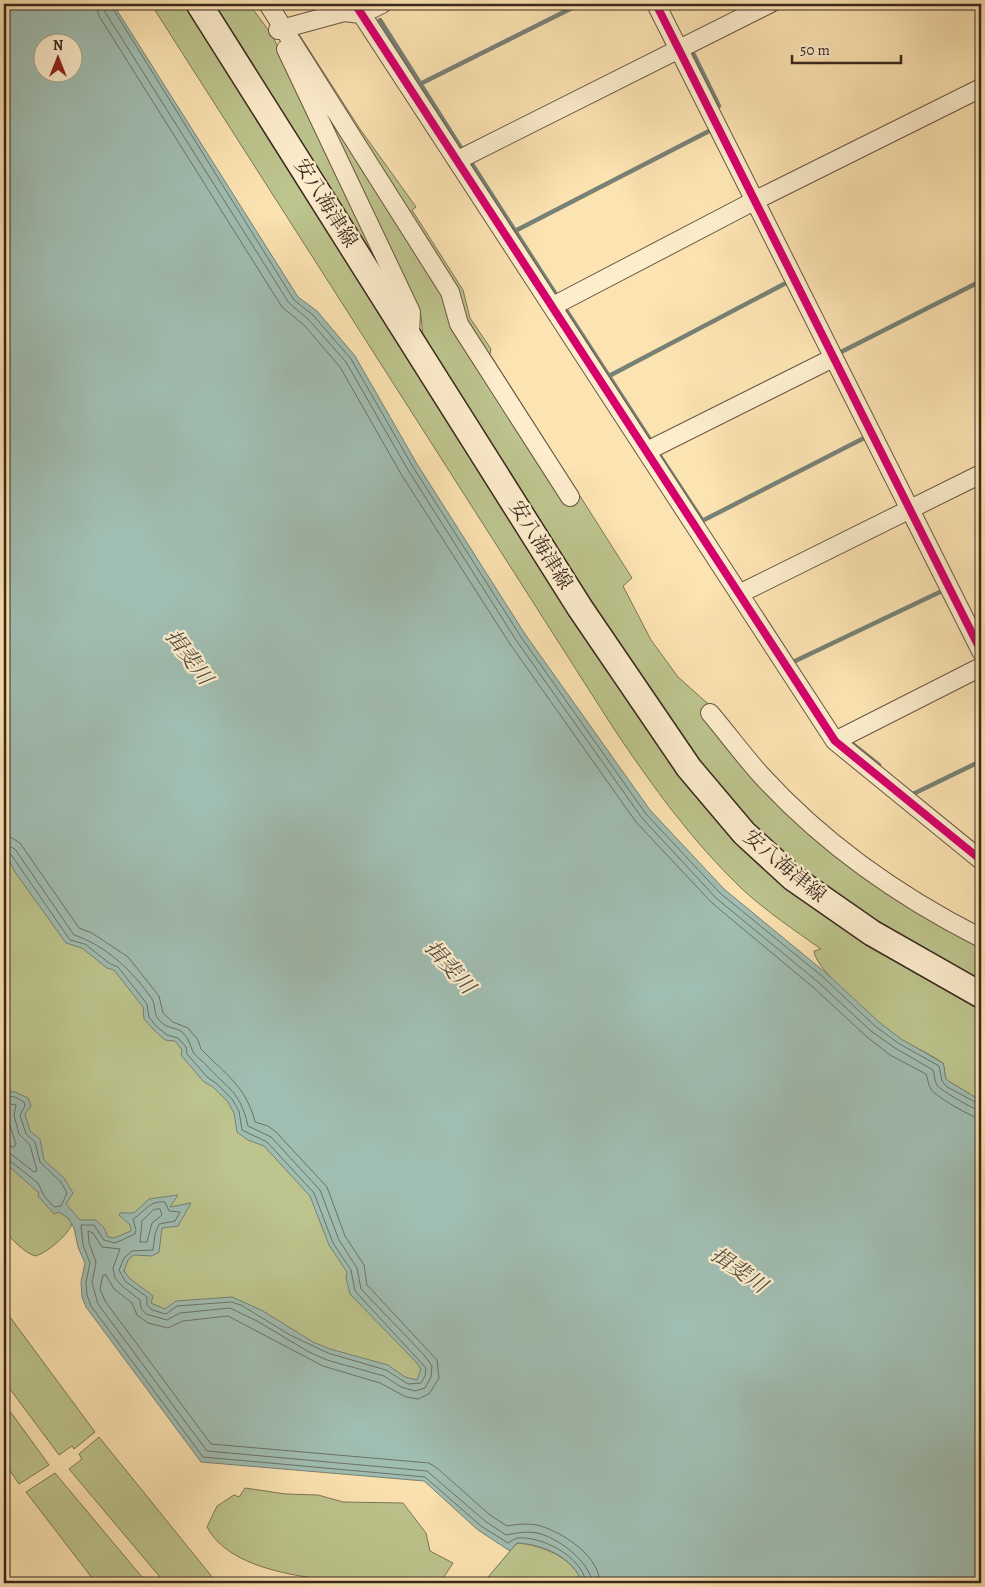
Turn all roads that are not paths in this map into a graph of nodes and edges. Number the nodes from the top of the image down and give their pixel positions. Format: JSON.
{"nodes":[{"id":1,"x":199,"y":4,"type":"edge"},
{"id":2,"x":255,"y":4,"type":"edge"},
{"id":3,"x":268,"y":4,"type":"edge"},
{"id":4,"x":382,"y":4,"type":"edge"},
{"id":5,"x":656,"y":4,"type":"edge"},
{"id":6,"x":769,"y":4,"type":"edge"},
{"id":7,"x":358,"y":9,"type":"edge"},
{"id":8,"x":280,"y":29,"type":"junction"},
{"id":9,"x":679,"y":49,"type":"junction"},
{"id":10,"x":981,"y":88,"type":"edge"},
{"id":11,"x":458,"y":160,"type":"junction"},
{"id":12,"x":756,"y":200,"type":"junction"},
{"id":13,"x":553,"y":306,"type":"junction"},
{"id":14,"x":410,"y":335,"type":"junction"},
{"id":15,"x":833,"y":358,"type":"junction"},
{"id":16,"x":647,"y":451,"type":"junction"},
{"id":17,"x":981,"y":474,"type":"edge"},
{"id":18,"x":570,"y":497,"type":"dead end"},
{"id":19,"x":911,"y":510,"type":"junction"},
{"id":20,"x":739,"y":594,"type":"junction"},
{"id":21,"x":981,"y":651,"type":"edge"},
{"id":22,"x":981,"y":667,"type":"edge"},
{"id":23,"x":710,"y":713,"type":"dead end"},
{"id":24,"x":835,"y":741,"type":"junction"},
{"id":25,"x":981,"y":859,"type":"edge"},
{"id":26,"x":981,"y":938,"type":"edge"},
{"id":27,"x":981,"y":995,"type":"edge"}],
"edges":[{"from":1,"to":14,"type":"main road","name":"安八海津線"},
{"from":2,"to":8,"type":"street"},
{"from":3,"to":8,"type":"street"},
{"from":4,"to":7,"type":"street"},
{"from":5,"to":9,"type":"street"},
{"from":6,"to":9,"type":"street"},
{"from":7,"to":8,"type":"street"},
{"from":7,"to":11,"type":"street"},
{"from":8,"to":14,"type":"street"},
{"from":8,"to":18,"type":"street"},
{"from":9,"to":11,"type":"street"},
{"from":9,"to":12,"type":"street"},
{"from":10,"to":12,"type":"street"},
{"from":11,"to":13,"type":"street"},
{"from":12,"to":13,"type":"street"},
{"from":12,"to":15,"type":"street"},
{"from":13,"to":16,"type":"street"},
{"from":14,"to":27,"type":"main road","name":"安八海津線"},
{"from":15,"to":16,"type":"street"},
{"from":15,"to":19,"type":"street"},
{"from":16,"to":20,"type":"street"},
{"from":17,"to":19,"type":"street"},
{"from":19,"to":20,"type":"street"},
{"from":19,"to":21,"type":"street"},
{"from":20,"to":24,"type":"street"},
{"from":22,"to":24,"type":"street"},
{"from":23,"to":26,"type":"street"},
{"from":24,"to":25,"type":"street"}]}
